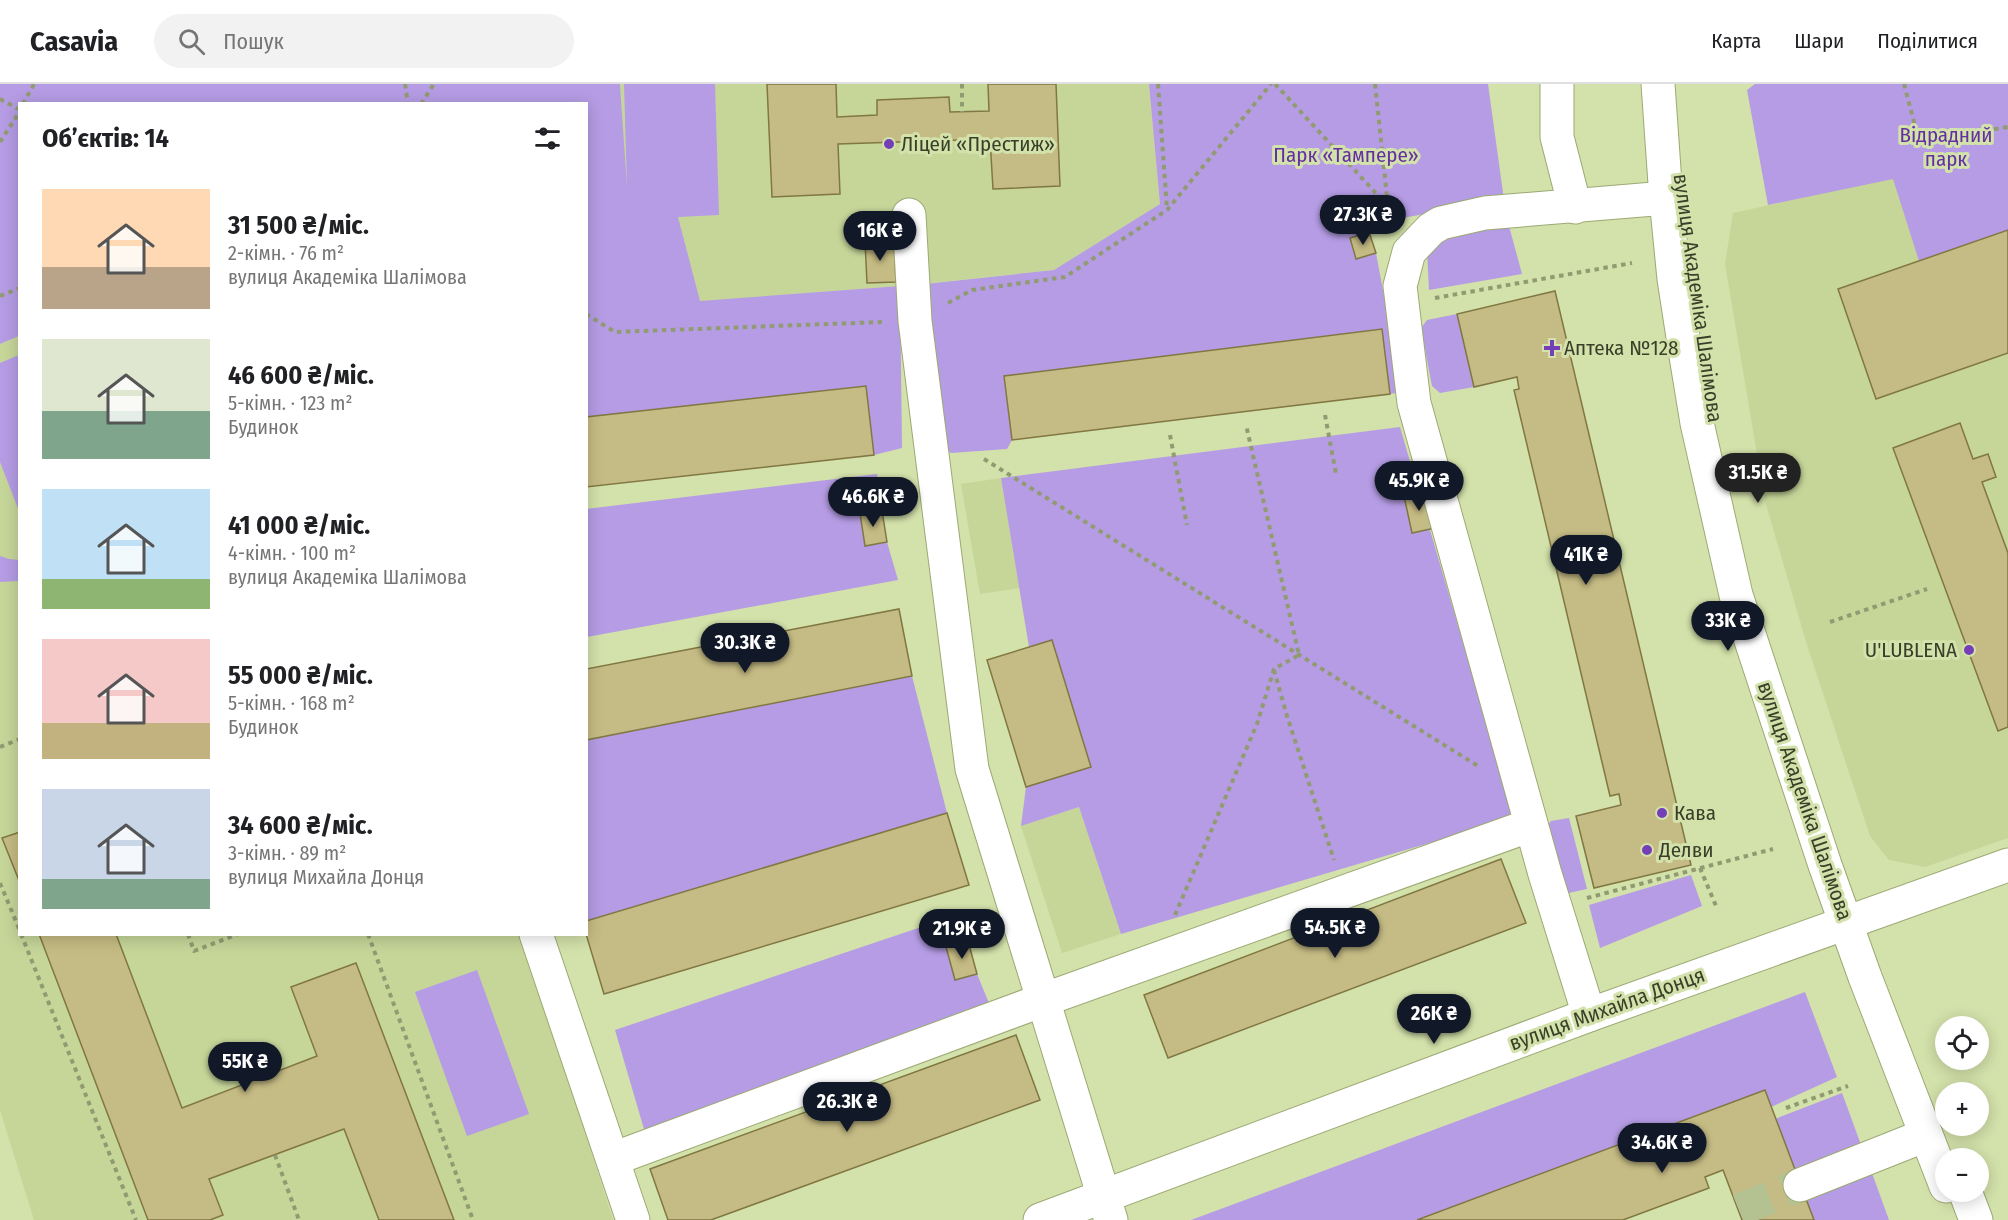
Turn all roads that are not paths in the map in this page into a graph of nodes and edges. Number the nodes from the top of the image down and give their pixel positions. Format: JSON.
{"nodes":[{"id":1,"x":1557,"y":84,"type":"edge"},
{"id":2,"x":1658,"y":84,"type":"edge"},
{"id":3,"x":1675,"y":84,"type":"edge"},
{"id":4,"x":1666,"y":198,"type":"junction"},
{"id":5,"x":1575,"y":207,"type":"junction"},
{"id":6,"x":909,"y":215,"type":"dead end"},
{"id":7,"x":1531,"y":825,"type":"junction"},
{"id":8,"x":2008,"y":864,"type":"edge"},
{"id":9,"x":1856,"y":920,"type":"junction"},
{"id":10,"x":537,"y":936,"type":"edge"},
{"id":11,"x":1043,"y":1000,"type":"junction"},
{"id":12,"x":1589,"y":1015,"type":"junction"},
{"id":13,"x":1926,"y":1135,"type":"junction"},
{"id":14,"x":1949,"y":1148,"type":"edge"},
{"id":15,"x":1935,"y":1158,"type":"edge"},
{"id":16,"x":613,"y":1159,"type":"junction"},
{"id":17,"x":1800,"y":1185,"type":"tunnel mouth"},
{"id":18,"x":1951,"y":1202,"type":"edge"},
{"id":19,"x":1969,"y":1202,"type":"edge"},
{"id":20,"x":1107,"y":1208,"type":"edge"},
{"id":21,"x":633,"y":1220,"type":"edge"},
{"id":22,"x":1040,"y":1220,"type":"edge"},
{"id":23,"x":1958,"y":1220,"type":"edge"},
{"id":24,"x":1976,"y":1220,"type":"edge"}],
"edges":[{"from":1,"to":5,"type":"street"},
{"from":2,"to":4,"type":"street","name":"вулиця Академіка Шалімова"},
{"from":3,"to":9,"type":"street","name":"вулиця Академіка Шалімова"},
{"from":4,"to":5,"type":"street"},
{"from":4,"to":9,"type":"street","name":"вулиця Академіка Шалімова"},
{"from":5,"to":7,"type":"street"},
{"from":6,"to":11,"type":"street"},
{"from":7,"to":11,"type":"street"},
{"from":7,"to":12,"type":"street"},
{"from":8,"to":9,"type":"street","name":"вулиця Михайла Донця"},
{"from":9,"to":12,"type":"street","name":"вулиця Михайла Донця"},
{"from":9,"to":13,"type":"street","name":"вулиця Академіка Шалімова"},
{"from":9,"to":14,"type":"street","name":"вулиця Академіка Шалімова"},
{"from":10,"to":16,"type":"street"},
{"from":11,"to":16,"type":"street"},
{"from":11,"to":20,"type":"street"},
{"from":12,"to":20,"type":"street","name":"вулиця Михайла Донця"},
{"from":13,"to":15,"type":"street","name":"вулиця Академіка Шалімова"},
{"from":13,"to":17,"type":"street"},
{"from":16,"to":21,"type":"street"},
{"from":18,"to":23,"type":"street"},
{"from":19,"to":24,"type":"street"},
{"from":20,"to":22,"type":"street","name":"вулиця Михайла Донця"}]}
